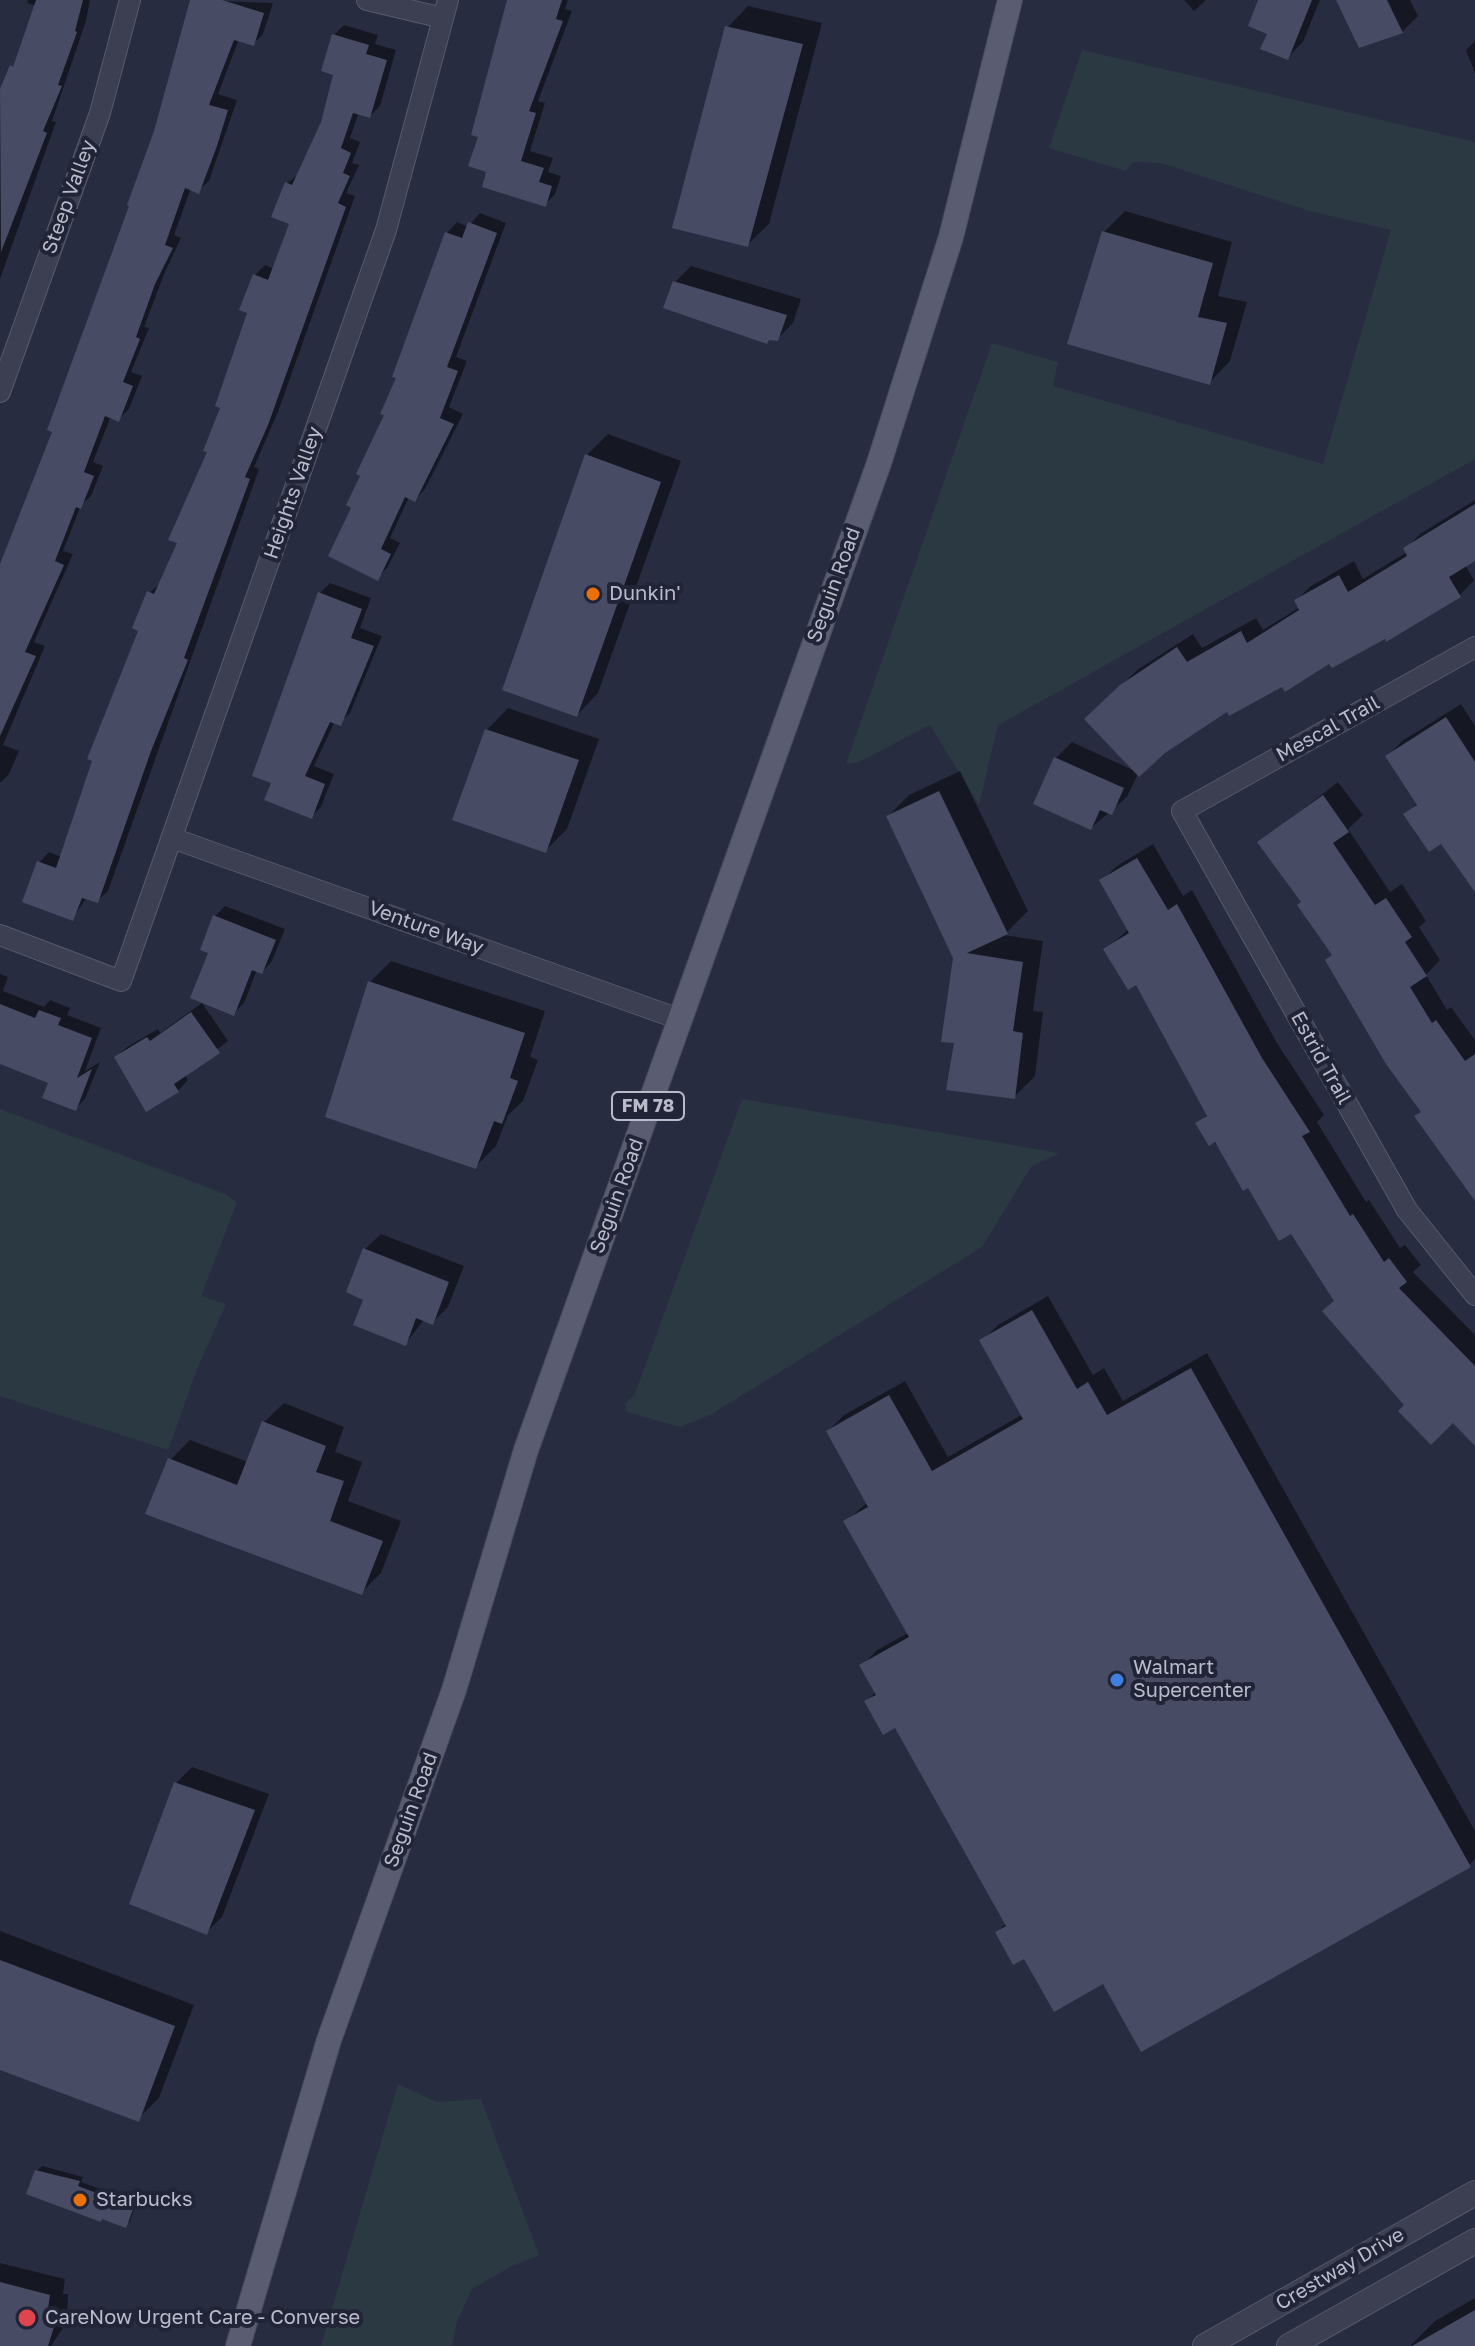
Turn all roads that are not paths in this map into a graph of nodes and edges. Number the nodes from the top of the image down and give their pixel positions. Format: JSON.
{"nodes":[{"id":1,"x":130,"y":0,"type":"edge"},
{"id":2,"x":367,"y":0,"type":"edge"},
{"id":3,"x":1010,"y":0,"type":"edge"},
{"id":4,"x":446,"y":9,"type":"edge"},
{"id":5,"x":0,"y":392,"type":"edge"},
{"id":6,"x":1473,"y":653,"type":"edge"},
{"id":7,"x":1182,"y":811,"type":"joint"},
{"id":8,"x":172,"y":838,"type":"junction"},
{"id":9,"x":0,"y":935,"type":"edge"},
{"id":10,"x":679,"y":1019,"type":"junction"},
{"id":11,"x":1475,"y":1295,"type":"edge"},
{"id":12,"x":1475,"y":2193,"type":"edge"},
{"id":13,"x":1475,"y":2241,"type":"edge"},
{"id":14,"x":238,"y":2346,"type":"edge"},
{"id":15,"x":1205,"y":2346,"type":"edge"},
{"id":16,"x":1289,"y":2346,"type":"edge"}],
"edges":[{"from":1,"to":5,"type":"street","name":"Steep Valley"},
{"from":2,"to":4,"type":"street"},
{"from":3,"to":10,"type":"main road","name":"Seguin Road","number":"FM 78"},
{"from":4,"to":8,"type":"street","name":"Heights Valley"},
{"from":6,"to":7,"type":"street","name":"Mescal Trail"},
{"from":7,"to":11,"type":"street","name":"Estrid Trail"},
{"from":8,"to":9,"type":"street","name":"Heights Valley"},
{"from":8,"to":10,"type":"street","name":"Venture Way"},
{"from":10,"to":14,"type":"main road","name":"Seguin Road","number":"FM 78"},
{"from":12,"to":15,"type":"street","name":"Crestway Drive"},
{"from":13,"to":16,"type":"street","name":"Crestway Drive"}]}
